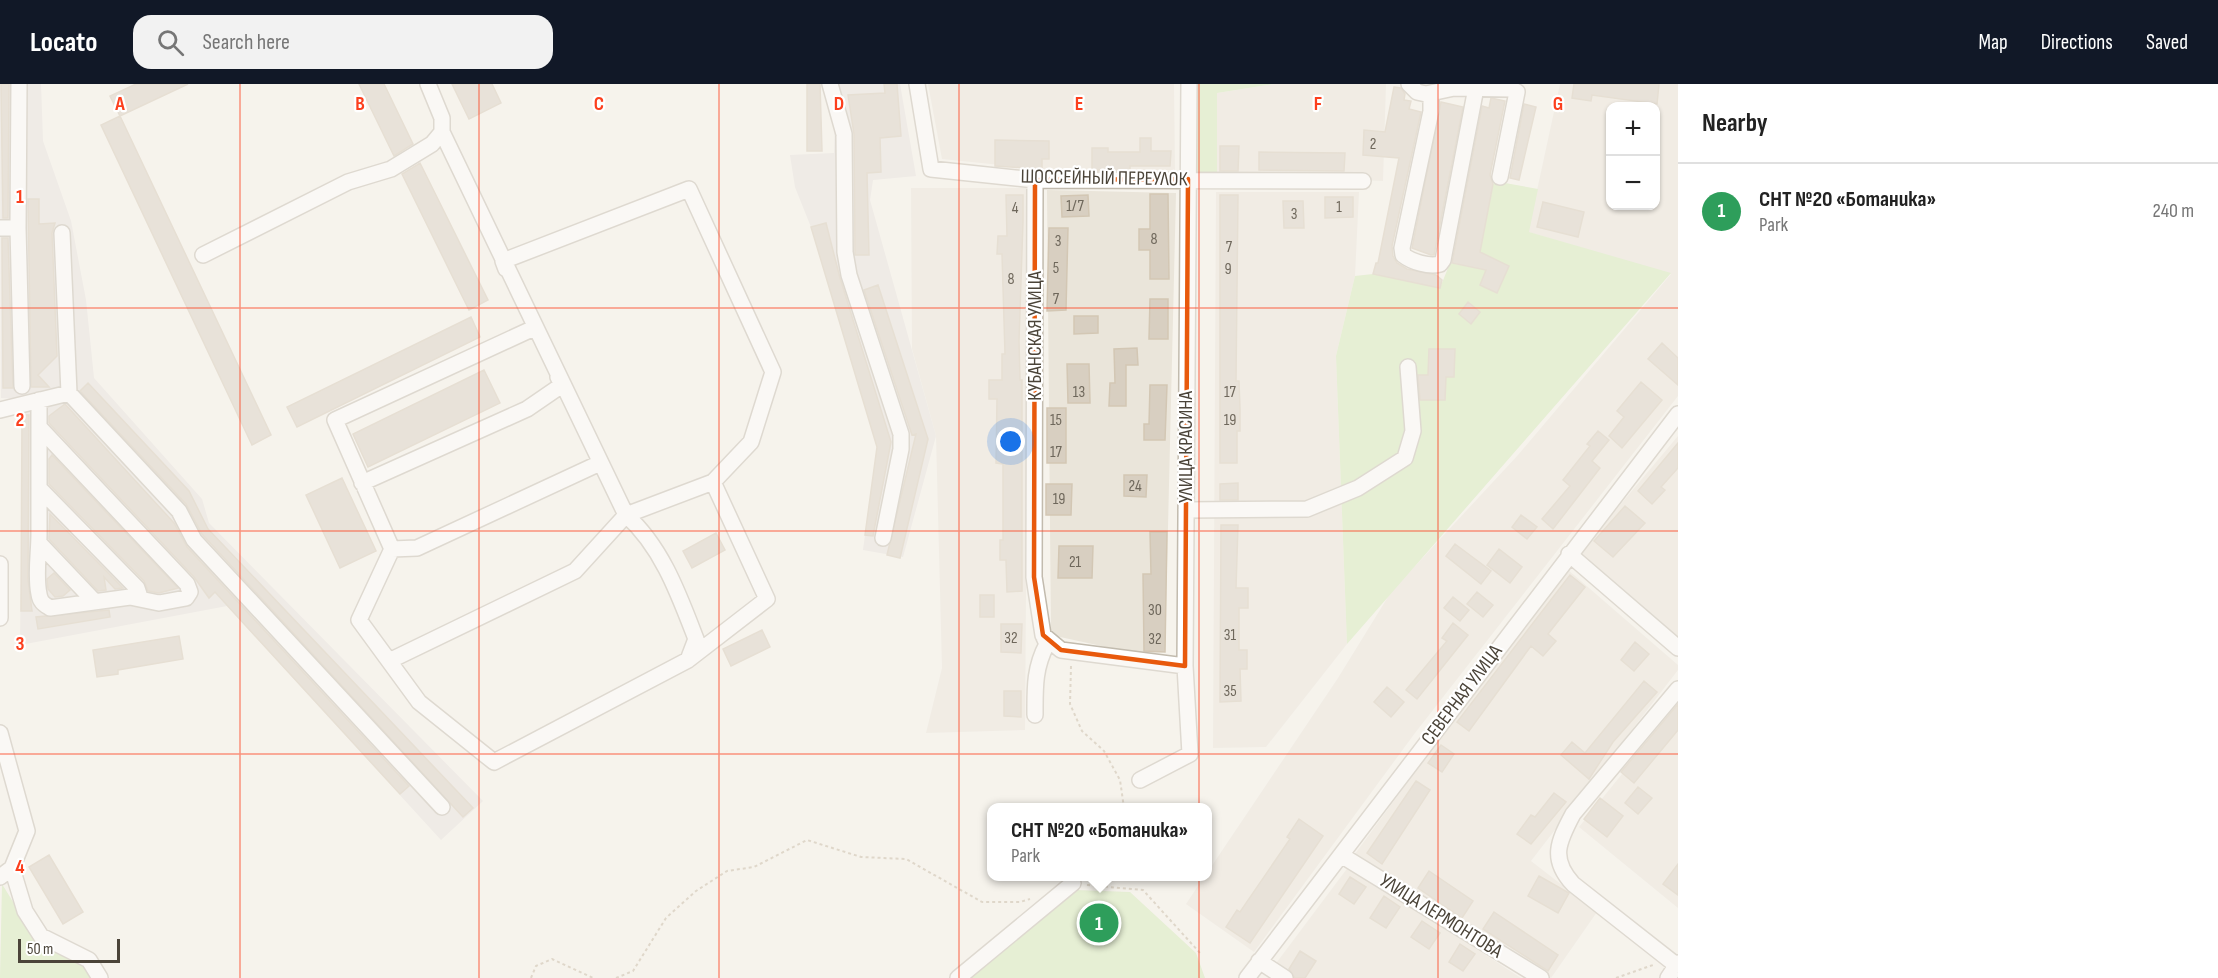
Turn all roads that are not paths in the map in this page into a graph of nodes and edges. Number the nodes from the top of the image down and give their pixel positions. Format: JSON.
{"nodes":[{"id":1,"x":19,"y":84,"type":"edge"},
{"id":2,"x":428,"y":84,"type":"edge"},
{"id":3,"x":830,"y":84,"type":"edge"},
{"id":4,"x":917,"y":84,"type":"edge"},
{"id":5,"x":1189,"y":84,"type":"edge"},
{"id":6,"x":1409,"y":84,"type":"edge"},
{"id":7,"x":1476,"y":88,"type":"junction"},
{"id":8,"x":1431,"y":93,"type":"junction"},
{"id":9,"x":442,"y":132,"type":"junction"},
{"id":10,"x":1500,"y":177,"type":"dead end"},
{"id":11,"x":1188,"y":179,"type":"junction"},
{"id":12,"x":1035,"y":180,"type":"junction"},
{"id":13,"x":1363,"y":181,"type":"dead end"},
{"id":14,"x":0,"y":228,"type":"edge"},
{"id":15,"x":18,"y":228,"type":"junction"},
{"id":16,"x":62,"y":233,"type":"dead end"},
{"id":17,"x":203,"y":255,"type":"dead end"},
{"id":18,"x":502,"y":261,"type":"junction"},
{"id":19,"x":534,"y":328,"type":"junction"},
{"id":20,"x":1408,"y":367,"type":"dead end"},
{"id":21,"x":562,"y":385,"type":"junction"},
{"id":22,"x":22,"y":386,"type":"dead end"},
{"id":23,"x":69,"y":393,"type":"junction"},
{"id":24,"x":39,"y":400,"type":"junction"},
{"id":25,"x":0,"y":410,"type":"edge"},
{"id":26,"x":1678,"y":414,"type":"edge"},
{"id":27,"x":39,"y":427,"type":"junction"},
{"id":28,"x":600,"y":463,"type":"junction"},
{"id":29,"x":713,"y":482,"type":"junction"},
{"id":30,"x":363,"y":483,"type":"junction"},
{"id":31,"x":39,"y":488,"type":"junction"},
{"id":32,"x":1186,"y":510,"type":"junction"},
{"id":33,"x":626,"y":515,"type":"junction"},
{"id":34,"x":883,"y":538,"type":"dead end"},
{"id":35,"x":39,"y":543,"type":"junction"},
{"id":36,"x":392,"y":549,"type":"junction"},
{"id":37,"x":1569,"y":554,"type":"junction"},
{"id":38,"x":0,"y":564,"type":"edge"},
{"id":39,"x":0,"y":581,"type":"edge"},
{"id":40,"x":140,"y":597,"type":"junction"},
{"id":41,"x":95,"y":602,"type":"junction"},
{"id":42,"x":0,"y":618,"type":"edge"},
{"id":43,"x":1043,"y":635,"type":"junction"},
{"id":44,"x":1678,"y":648,"type":"edge"},
{"id":45,"x":688,"y":660,"type":"junction"},
{"id":46,"x":389,"y":661,"type":"junction"},
{"id":47,"x":1185,"y":666,"type":"junction"},
{"id":48,"x":1678,"y":689,"type":"edge"},
{"id":49,"x":1035,"y":715,"type":"dead end"},
{"id":50,"x":0,"y":733,"type":"edge"},
{"id":51,"x":1140,"y":780,"type":"dead end"},
{"id":52,"x":442,"y":807,"type":"dead end"},
{"id":53,"x":1341,"y":855,"type":"junction"},
{"id":54,"x":6,"y":872,"type":"edge"},
{"id":55,"x":1073,"y":883,"type":"road end"},
{"id":56,"x":1259,"y":961,"type":"junction"},
{"id":57,"x":1675,"y":962,"type":"edge"},
{"id":58,"x":100,"y":978,"type":"edge"},
{"id":59,"x":958,"y":978,"type":"edge"},
{"id":60,"x":1247,"y":978,"type":"edge"},
{"id":61,"x":1285,"y":978,"type":"edge"},
{"id":62,"x":1541,"y":978,"type":"edge"},
{"id":63,"x":1668,"y":978,"type":"edge"}],
"edges":[{"from":1,"to":15,"type":"street"},
{"from":2,"to":9,"type":"street"},
{"from":3,"to":34,"type":"street"},
{"from":4,"to":12,"type":"street","name":"ШОССЕЙНЫЙ ПЕРЕУЛОК"},
{"from":5,"to":11,"type":"street","name":"УЛИЦА КРАСИНА"},
{"from":6,"to":8,"type":"street"},
{"from":7,"to":8,"type":"street"},
{"from":7,"to":8,"type":"street"},
{"from":7,"to":10,"type":"street"},
{"from":9,"to":17,"type":"street"},
{"from":9,"to":18,"type":"street"},
{"from":11,"to":12,"type":"street","name":"ШОССЕЙНЫЙ ПЕРЕУЛОК"},
{"from":11,"to":13,"type":"street","name":"ШОССЕЙНЫЙ ПЕРЕУЛОК"},
{"from":11,"to":32,"type":"street","name":"УЛИЦА КРАСИНА"},
{"from":12,"to":43,"type":"street","name":"КУБАНСКАЯ УЛИЦА"},
{"from":14,"to":15,"type":"street"},
{"from":15,"to":22,"type":"street"},
{"from":16,"to":23,"type":"street"},
{"from":18,"to":19,"type":"street"},
{"from":18,"to":21,"type":"street"},
{"from":18,"to":29,"type":"street"},
{"from":19,"to":21,"type":"street"},
{"from":19,"to":30,"type":"street"},
{"from":20,"to":32,"type":"street"},
{"from":21,"to":28,"type":"street"},
{"from":21,"to":30,"type":"street"},
{"from":23,"to":24,"type":"street"},
{"from":23,"to":52,"type":"street"},
{"from":24,"to":25,"type":"street"},
{"from":24,"to":27,"type":"street"},
{"from":26,"to":37,"type":"street","name":"СЕВЕРНАЯ УЛИЦА"},
{"from":27,"to":31,"type":"street"},
{"from":27,"to":40,"type":"street"},
{"from":28,"to":33,"type":"street"},
{"from":28,"to":36,"type":"street"},
{"from":29,"to":33,"type":"street"},
{"from":29,"to":45,"type":"street"},
{"from":30,"to":36,"type":"street"},
{"from":31,"to":35,"type":"street"},
{"from":31,"to":40,"type":"street"},
{"from":32,"to":47,"type":"street","name":"УЛИЦА КРАСИНА"},
{"from":33,"to":45,"type":"street"},
{"from":33,"to":46,"type":"street"},
{"from":35,"to":41,"type":"street"},
{"from":35,"to":41,"type":"street"},
{"from":36,"to":46,"type":"street"},
{"from":37,"to":44,"type":"street"},
{"from":37,"to":53,"type":"street","name":"СЕВЕРНАЯ УЛИЦА"},
{"from":38,"to":39,"type":"street"},
{"from":39,"to":42,"type":"street"},
{"from":40,"to":41,"type":"street"},
{"from":43,"to":47,"type":"street"},
{"from":43,"to":49,"type":"street","name":"КУБАНСКАЯ УЛИЦА"},
{"from":45,"to":46,"type":"street"},
{"from":47,"to":51,"type":"street","name":"УЛИЦА КРАСИНА"},
{"from":48,"to":57,"type":"street"},
{"from":50,"to":54,"type":"street"},
{"from":53,"to":56,"type":"street","name":"СЕВЕРНАЯ УЛИЦА"},
{"from":53,"to":62,"type":"street","name":"УЛИЦА ЛЕРМОНТОВА"},
{"from":54,"to":58,"type":"street"},
{"from":55,"to":59,"type":"street"},
{"from":56,"to":60,"type":"street","name":"СЕВЕРНАЯ УЛИЦА"},
{"from":56,"to":61,"type":"street"},
{"from":57,"to":63,"type":"street"}]}
